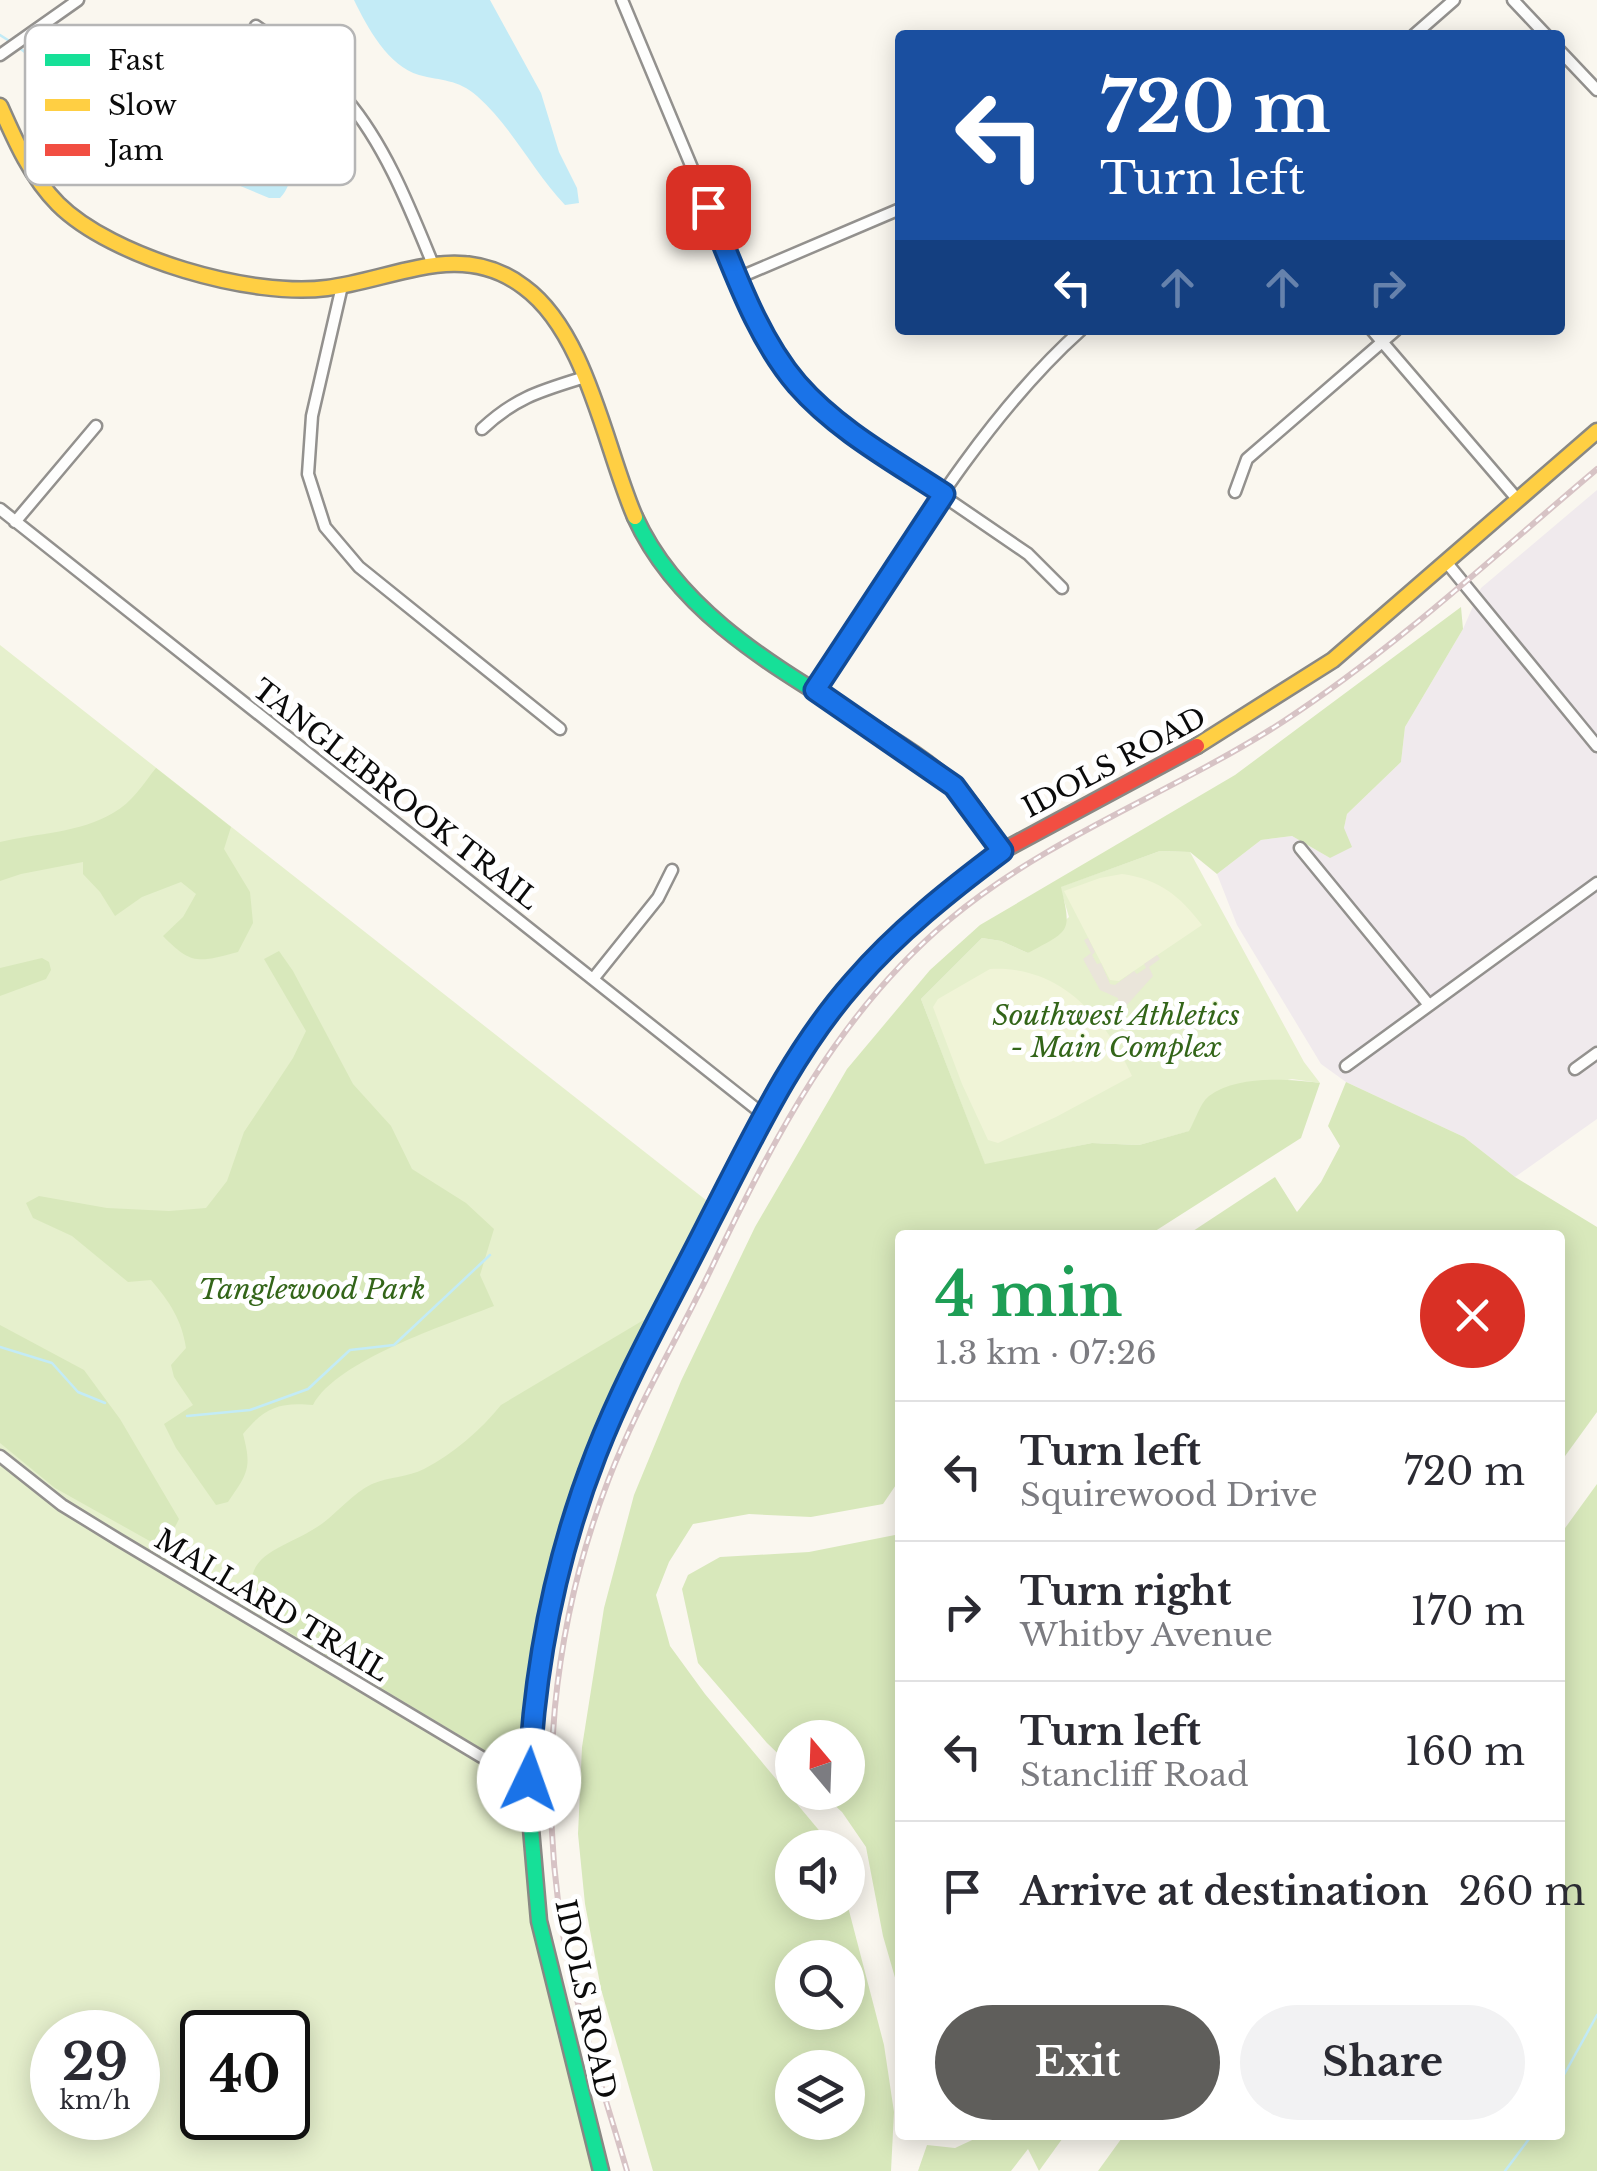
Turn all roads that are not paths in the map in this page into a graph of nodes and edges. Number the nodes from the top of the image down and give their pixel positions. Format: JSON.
{"nodes":[{"id":1,"x":78,"y":0,"type":"edge"},
{"id":2,"x":622,"y":0,"type":"edge"},
{"id":3,"x":1454,"y":0,"type":"edge"},
{"id":4,"x":1513,"y":0,"type":"edge"},
{"id":5,"x":43,"y":25,"type":"edge"},
{"id":6,"x":1420,"y":30,"type":"edge"},
{"id":7,"x":1541,"y":30,"type":"edge"},
{"id":8,"x":25,"y":37,"type":"edge"},
{"id":9,"x":0,"y":55,"type":"edge"},
{"id":10,"x":1565,"y":55,"type":"edge"},
{"id":11,"x":1597,"y":90,"type":"edge"},
{"id":12,"x":0,"y":106,"type":"edge"},
{"id":13,"x":355,"y":113,"type":"edge"},
{"id":14,"x":25,"y":159,"type":"edge"},
{"id":15,"x":43,"y":185,"type":"edge"},
{"id":16,"x":895,"y":211,"type":"edge"},
{"id":17,"x":432,"y":262,"type":"junction"},
{"id":18,"x":738,"y":278,"type":"junction"},
{"id":19,"x":342,"y":286,"type":"junction"},
{"id":20,"x":1076,"y":335,"type":"edge"},
{"id":21,"x":1376,"y":335,"type":"edge"},
{"id":22,"x":1390,"y":335,"type":"edge"},
{"id":23,"x":1382,"y":342,"type":"junction"},
{"id":24,"x":582,"y":378,"type":"junction"},
{"id":25,"x":96,"y":426,"type":"dead end"},
{"id":26,"x":482,"y":428,"type":"dead end"},
{"id":27,"x":1597,"y":431,"type":"edge"},
{"id":28,"x":1235,"y":492,"type":"dead end"},
{"id":29,"x":944,"y":494,"type":"junction"},
{"id":30,"x":1518,"y":500,"type":"junction"},
{"id":31,"x":0,"y":509,"type":"edge"},
{"id":32,"x":16,"y":522,"type":"junction"},
{"id":33,"x":1447,"y":563,"type":"junction"},
{"id":34,"x":1062,"y":588,"type":"dead end"},
{"id":35,"x":815,"y":690,"type":"junction"},
{"id":36,"x":560,"y":729,"type":"dead end"},
{"id":37,"x":1597,"y":746,"type":"edge"},
{"id":38,"x":1300,"y":848,"type":"dead end"},
{"id":39,"x":1002,"y":851,"type":"junction"},
{"id":40,"x":672,"y":870,"type":"dead end"},
{"id":41,"x":1597,"y":883,"type":"edge"},
{"id":42,"x":593,"y":979,"type":"junction"},
{"id":43,"x":1429,"y":1005,"type":"junction"},
{"id":44,"x":1597,"y":1053,"type":"edge"},
{"id":45,"x":1346,"y":1066,"type":"dead end"},
{"id":46,"x":1576,"y":1069,"type":"dead end"},
{"id":47,"x":764,"y":1115,"type":"junction"},
{"id":48,"x":0,"y":1456,"type":"edge"},
{"id":49,"x":529,"y":1780,"type":"junction"},
{"id":50,"x":600,"y":2171,"type":"edge"}],
"edges":[{"from":1,"to":5,"type":"street"},
{"from":2,"to":18,"type":"street"},
{"from":3,"to":6,"type":"street"},
{"from":4,"to":7,"type":"street"},
{"from":8,"to":9,"type":"street"},
{"from":10,"to":11,"type":"street"},
{"from":12,"to":14,"type":"street"},
{"from":13,"to":17,"type":"street"},
{"from":15,"to":19,"type":"street"},
{"from":16,"to":18,"type":"street"},
{"from":17,"to":19,"type":"street"},
{"from":17,"to":24,"type":"street"},
{"from":18,"to":29,"type":"street"},
{"from":19,"to":36,"type":"street"},
{"from":20,"to":29,"type":"street"},
{"from":21,"to":23,"type":"street"},
{"from":22,"to":23,"type":"street"},
{"from":23,"to":28,"type":"street"},
{"from":23,"to":30,"type":"street"},
{"from":24,"to":26,"type":"street"},
{"from":24,"to":35,"type":"street"},
{"from":25,"to":32,"type":"street"},
{"from":27,"to":30,"type":"street","name":"IDOLS ROAD"},
{"from":29,"to":34,"type":"street"},
{"from":29,"to":35,"type":"street"},
{"from":30,"to":33,"type":"street","name":"IDOLS ROAD"},
{"from":31,"to":32,"type":"street","name":"TANGLEBROOK TRAIL"},
{"from":32,"to":42,"type":"street","name":"TANGLEBROOK TRAIL"},
{"from":33,"to":37,"type":"street"},
{"from":33,"to":39,"type":"street","name":"IDOLS ROAD"},
{"from":35,"to":39,"type":"street"},
{"from":38,"to":43,"type":"street"},
{"from":39,"to":47,"type":"street","name":"IDOLS ROAD"},
{"from":40,"to":42,"type":"street"},
{"from":41,"to":43,"type":"street"},
{"from":42,"to":47,"type":"street","name":"TANGLEBROOK TRAIL"},
{"from":43,"to":45,"type":"street"},
{"from":44,"to":46,"type":"street"},
{"from":47,"to":49,"type":"street","name":"IDOLS ROAD"},
{"from":48,"to":49,"type":"street","name":"MALLARD TRAIL"},
{"from":49,"to":50,"type":"street","name":"IDOLS ROAD"}]}
